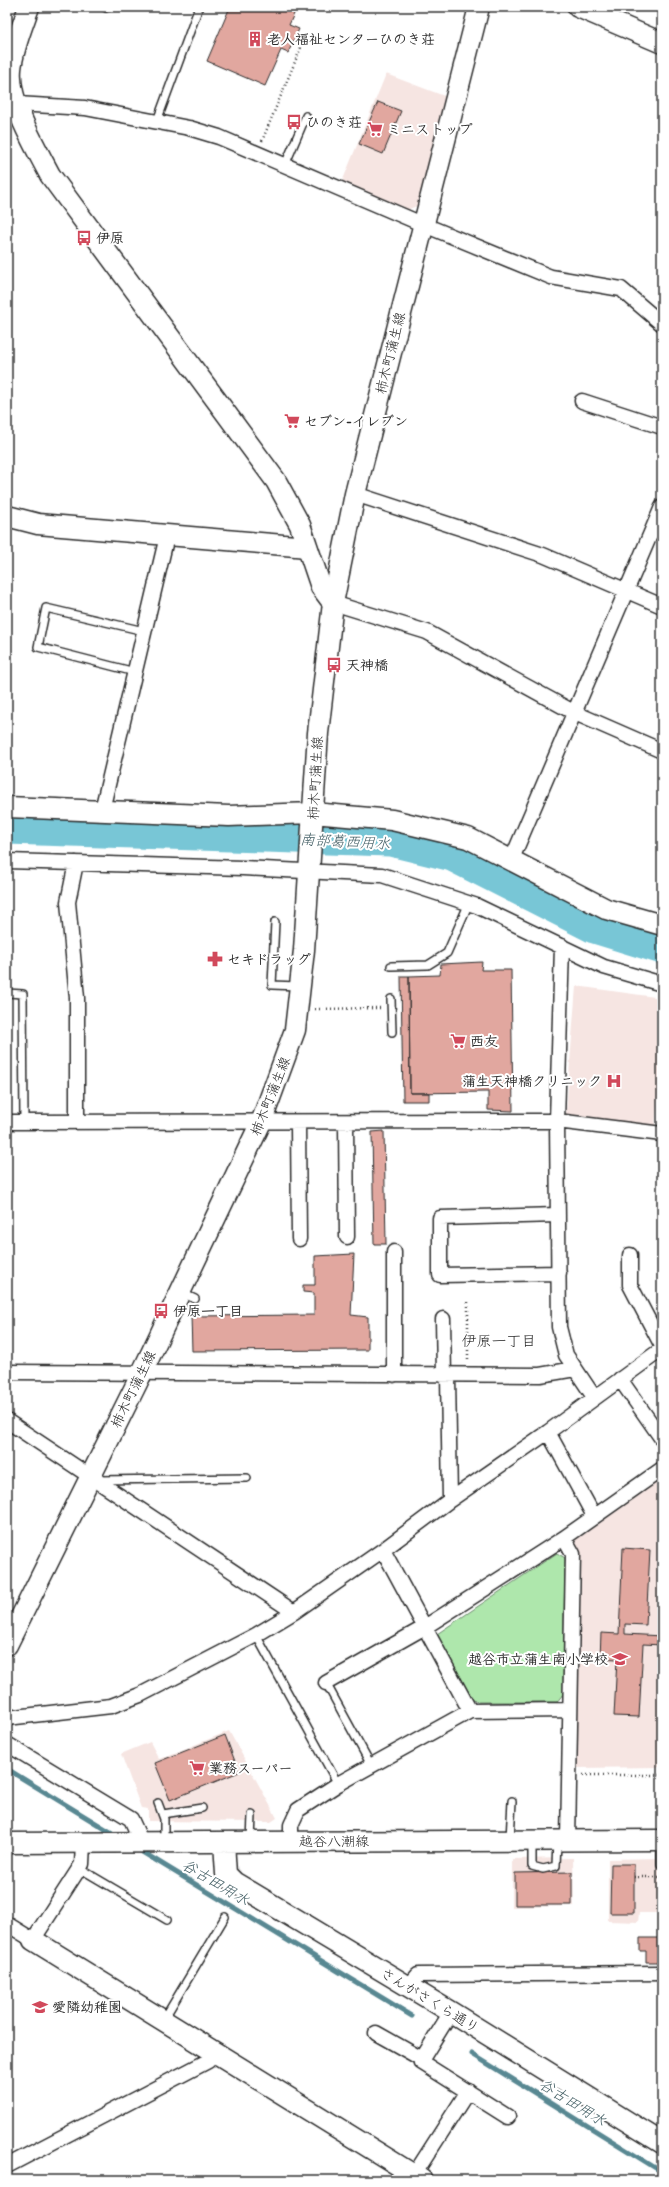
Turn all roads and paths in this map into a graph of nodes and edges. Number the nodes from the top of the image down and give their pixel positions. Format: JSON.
{"nodes":[{"id":1,"x":29,"y":7,"type":"edge"},
{"id":2,"x":199,"y":7,"type":"edge"},
{"id":3,"x":479,"y":7,"type":"edge"},
{"id":4,"x":578,"y":7,"type":"edge"},
{"id":5,"x":662,"y":43,"type":"edge"},
{"id":6,"x":302,"y":46,"type":"dead end"},
{"id":7,"x":12,"y":106,"type":"edge"},
{"id":8,"x":306,"y":116,"type":"dead end"},
{"id":9,"x":157,"y":121,"type":"junction"},
{"id":10,"x":258,"y":153,"type":"junction"},
{"id":11,"x":285,"y":165,"type":"junction"},
{"id":12,"x":422,"y":224,"type":"junction"},
{"id":13,"x":662,"y":324,"type":"edge"},
{"id":14,"x":582,"y":401,"type":"dead end"},
{"id":15,"x":662,"y":427,"type":"edge"},
{"id":16,"x":355,"y":494,"type":"junction"},
{"id":17,"x":662,"y":507,"type":"edge"},
{"id":18,"x":7,"y":516,"type":"edge"},
{"id":19,"x":168,"y":536,"type":"junction"},
{"id":20,"x":307,"y":547,"type":"junction"},
{"id":21,"x":626,"y":590,"type":"junction"},
{"id":22,"x":333,"y":603,"type":"junction"},
{"id":23,"x":662,"y":606,"type":"edge"},
{"id":24,"x":144,"y":631,"type":"junction"},
{"id":25,"x":135,"y":672,"type":"junction"},
{"id":26,"x":575,"y":713,"type":"junction"},
{"id":27,"x":662,"y":751,"type":"edge"},
{"id":28,"x":7,"y":807,"type":"edge"},
{"id":29,"x":102,"y":810,"type":"junction"},
{"id":30,"x":313,"y":817,"type":"junction"},
{"id":31,"x":7,"y":861,"type":"edge"},
{"id":32,"x":511,"y":861,"type":"junction"},
{"id":33,"x":76,"y":863,"type":"junction"},
{"id":34,"x":310,"y":868,"type":"junction"},
{"id":35,"x":469,"y":903,"type":"junction"},
{"id":36,"x":275,"y":922,"type":"dead end"},
{"id":37,"x":662,"y":925,"type":"edge"},
{"id":38,"x":562,"y":946,"type":"junction"},
{"id":39,"x":391,"y":966,"type":"dead end"},
{"id":40,"x":662,"y":984,"type":"edge"},
{"id":41,"x":300,"y":986,"type":"junction"},
{"id":42,"x":7,"y":993,"type":"edge"},
{"id":43,"x":391,"y":999,"type":"dead end"},
{"id":44,"x":384,"y":1008,"type":"dead end"},
{"id":45,"x":309,"y":1009,"type":"dead end"},
{"id":46,"x":392,"y":1032,"type":"dead end"},
{"id":47,"x":262,"y":1120,"type":"junction"},
{"id":48,"x":77,"y":1121,"type":"junction"},
{"id":49,"x":557,"y":1121,"type":"junction"},
{"id":50,"x":7,"y":1122,"type":"edge"},
{"id":51,"x":24,"y":1122,"type":"junction"},
{"id":52,"x":298,"y":1122,"type":"junction"},
{"id":53,"x":346,"y":1122,"type":"junction"},
{"id":54,"x":662,"y":1134,"type":"edge"},
{"id":55,"x":558,"y":1215,"type":"junction"},
{"id":56,"x":347,"y":1237,"type":"dead end"},
{"id":57,"x":299,"y":1239,"type":"dead end"},
{"id":58,"x":394,"y":1252,"type":"dead end"},
{"id":59,"x":630,"y":1255,"type":"dead end"},
{"id":60,"x":559,"y":1272,"type":"junction"},
{"id":61,"x":468,"y":1302,"type":"dead end"},
{"id":62,"x":443,"y":1319,"type":"dead end"},
{"id":63,"x":661,"y":1350,"type":"edge"},
{"id":64,"x":575,"y":1369,"type":"junction"},
{"id":65,"x":7,"y":1372,"type":"edge"},
{"id":66,"x":142,"y":1372,"type":"junction"},
{"id":67,"x":394,"y":1375,"type":"junction"},
{"id":68,"x":446,"y":1376,"type":"junction"},
{"id":69,"x":468,"y":1376,"type":"junction"},
{"id":70,"x":620,"y":1379,"type":"junction"},
{"id":71,"x":594,"y":1397,"type":"junction"},
{"id":72,"x":7,"y":1421,"type":"edge"},
{"id":73,"x":548,"y":1432,"type":"junction"},
{"id":74,"x":662,"y":1439,"type":"edge"},
{"id":75,"x":662,"y":1469,"type":"edge"},
{"id":76,"x":93,"y":1478,"type":"junction"},
{"id":77,"x":247,"y":1478,"type":"dead end"},
{"id":78,"x":450,"y":1500,"type":"junction"},
{"id":79,"x":594,"y":1516,"type":"junction"},
{"id":80,"x":564,"y":1538,"type":"junction"},
{"id":81,"x":383,"y":1550,"type":"junction"},
{"id":82,"x":294,"y":1612,"type":"junction"},
{"id":83,"x":425,"y":1627,"type":"junction"},
{"id":84,"x":256,"y":1635,"type":"junction"},
{"id":85,"x":7,"y":1646,"type":"edge"},
{"id":86,"x":326,"y":1683,"type":"joint"},
{"id":87,"x":570,"y":1710,"type":"junction"},
{"id":88,"x":470,"y":1711,"type":"junction"},
{"id":89,"x":7,"y":1718,"type":"edge"},
{"id":90,"x":7,"y":1744,"type":"edge"},
{"id":91,"x":371,"y":1766,"type":"junction"},
{"id":92,"x":569,"y":1775,"type":"junction"},
{"id":93,"x":662,"y":1775,"type":"edge"},
{"id":94,"x":338,"y":1784,"type":"junction"},
{"id":95,"x":512,"y":1801,"type":"dead end"},
{"id":96,"x":158,"y":1803,"type":"dead end"},
{"id":97,"x":202,"y":1808,"type":"dead end"},
{"id":98,"x":163,"y":1814,"type":"junction"},
{"id":99,"x":252,"y":1815,"type":"dead end"},
{"id":100,"x":662,"y":1840,"type":"edge"},
{"id":101,"x":510,"y":1841,"type":"junction"},
{"id":102,"x":532,"y":1841,"type":"junction"},
{"id":103,"x":563,"y":1841,"type":"junction"},
{"id":104,"x":164,"y":1842,"type":"junction"},
{"id":105,"x":224,"y":1842,"type":"junction"},
{"id":106,"x":251,"y":1842,"type":"junction"},
{"id":107,"x":291,"y":1842,"type":"junction"},
{"id":108,"x":7,"y":1843,"type":"edge"},
{"id":109,"x":83,"y":1843,"type":"junction"},
{"id":110,"x":142,"y":1843,"type":"junction"},
{"id":111,"x":661,"y":1864,"type":"edge"},
{"id":112,"x":79,"y":1868,"type":"junction"},
{"id":113,"x":634,"y":1877,"type":"dead end"},
{"id":114,"x":660,"y":1877,"type":"dead end"},
{"id":115,"x":225,"y":1917,"type":"dead end"},
{"id":116,"x":167,"y":1920,"type":"dead end"},
{"id":117,"x":7,"y":1924,"type":"edge"},
{"id":118,"x":33,"y":1940,"type":"junction"},
{"id":119,"x":662,"y":1973,"type":"edge"},
{"id":120,"x":408,"y":1987,"type":"junction"},
{"id":121,"x":451,"y":2012,"type":"junction"},
{"id":122,"x":163,"y":2021,"type":"junction"},
{"id":123,"x":376,"y":2032,"type":"dead end"},
{"id":124,"x":214,"y":2052,"type":"junction"},
{"id":125,"x":422,"y":2059,"type":"junction"},
{"id":126,"x":468,"y":2091,"type":"junction"},
{"id":127,"x":508,"y":2117,"type":"dead end"},
{"id":128,"x":662,"y":2143,"type":"edge"},
{"id":129,"x":7,"y":2166,"type":"edge"},
{"id":130,"x":418,"y":2177,"type":"edge"}],
"edges":[{"from":1,"to":7,"type":"street"},
{"from":2,"to":9,"type":"lane"},
{"from":3,"to":12,"type":"street","name":"柿木町蒲生線"},
{"from":4,"to":5,"type":"street"},
{"from":6,"to":10,"type":"path"},
{"from":7,"to":9,"type":"street"},
{"from":7,"to":20,"type":"street"},
{"from":8,"to":11,"type":"lane"},
{"from":9,"to":10,"type":"street"},
{"from":10,"to":11,"type":"street"},
{"from":11,"to":12,"type":"street"},
{"from":12,"to":13,"type":"street"},
{"from":12,"to":16,"type":"street","name":"柿木町蒲生線"},
{"from":14,"to":15,"type":"street"},
{"from":16,"to":21,"type":"street"},
{"from":16,"to":22,"type":"street","name":"柿木町蒲生線"},
{"from":17,"to":21,"type":"street"},
{"from":18,"to":19,"type":"street"},
{"from":19,"to":20,"type":"street"},
{"from":19,"to":24,"type":"street"},
{"from":20,"to":22,"type":"street"},
{"from":21,"to":23,"type":"street"},
{"from":21,"to":26,"type":"street"},
{"from":22,"to":26,"type":"street"},
{"from":22,"to":30,"type":"street","name":"柿木町蒲生線"},
{"from":24,"to":25,"type":"street"},
{"from":24,"to":25,"type":"lane"},
{"from":25,"to":29,"type":"street"},
{"from":26,"to":27,"type":"street"},
{"from":26,"to":32,"type":"street"},
{"from":28,"to":29,"type":"street"},
{"from":29,"to":30,"type":"street"},
{"from":30,"to":32,"type":"street"},
{"from":30,"to":34,"type":"street","name":"柿木町蒲生線"},
{"from":31,"to":33,"type":"street"},
{"from":32,"to":37,"type":"street"},
{"from":33,"to":34,"type":"street"},
{"from":33,"to":48,"type":"street"},
{"from":34,"to":35,"type":"street"},
{"from":34,"to":41,"type":"street","name":"柿木町蒲生線"},
{"from":35,"to":38,"type":"street"},
{"from":35,"to":39,"type":"lane"},
{"from":36,"to":41,"type":"lane"},
{"from":38,"to":40,"type":"street"},
{"from":38,"to":49,"type":"street"},
{"from":41,"to":47,"type":"street","name":"柿木町蒲生線"},
{"from":42,"to":51,"type":"lane"},
{"from":43,"to":46,"type":"lane"},
{"from":44,"to":45,"type":"path"},
{"from":47,"to":48,"type":"street"},
{"from":47,"to":52,"type":"street"},
{"from":47,"to":66,"type":"street","name":"柿木町蒲生線"},
{"from":48,"to":51,"type":"street"},
{"from":49,"to":53,"type":"street"},
{"from":49,"to":54,"type":"street"},
{"from":49,"to":55,"type":"street"},
{"from":50,"to":51,"type":"street"},
{"from":52,"to":53,"type":"street"},
{"from":52,"to":57,"type":"street"},
{"from":53,"to":56,"type":"street"},
{"from":55,"to":60,"type":"street"},
{"from":55,"to":60,"type":"street"},
{"from":58,"to":67,"type":"street"},
{"from":59,"to":63,"type":"street"},
{"from":60,"to":64,"type":"street"},
{"from":61,"to":69,"type":"path"},
{"from":62,"to":68,"type":"street"},
{"from":63,"to":70,"type":"street"},
{"from":64,"to":69,"type":"street"},
{"from":64,"to":71,"type":"street"},
{"from":65,"to":66,"type":"street"},
{"from":66,"to":67,"type":"street"},
{"from":66,"to":76,"type":"street","name":"柿木町蒲生線"},
{"from":67,"to":68,"type":"street"},
{"from":68,"to":69,"type":"street"},
{"from":68,"to":78,"type":"street"},
{"from":70,"to":71,"type":"street"},
{"from":70,"to":74,"type":"street"},
{"from":71,"to":73,"type":"street"},
{"from":72,"to":76,"type":"street"},
{"from":73,"to":78,"type":"street"},
{"from":73,"to":79,"type":"street"},
{"from":75,"to":79,"type":"street"},
{"from":76,"to":77,"type":"lane"},
{"from":76,"to":82,"type":"street"},
{"from":76,"to":85,"type":"street","name":"柿木町蒲生線"},
{"from":78,"to":81,"type":"street"},
{"from":79,"to":80,"type":"street"},
{"from":80,"to":83,"type":"street"},
{"from":80,"to":87,"type":"street"},
{"from":81,"to":82,"type":"street"},
{"from":81,"to":83,"type":"street"},
{"from":82,"to":84,"type":"street"},
{"from":83,"to":86,"type":"street"},
{"from":83,"to":88,"type":"street"},
{"from":84,"to":89,"type":"street"},
{"from":84,"to":94,"type":"lane"},
{"from":86,"to":91,"type":"lane"},
{"from":87,"to":88,"type":"street"},
{"from":87,"to":92,"type":"street"},
{"from":88,"to":91,"type":"street"},
{"from":90,"to":110,"type":"street"},
{"from":91,"to":94,"type":"street"},
{"from":92,"to":93,"type":"path"},
{"from":92,"to":103,"type":"street"},
{"from":94,"to":107,"type":"street"},
{"from":95,"to":101,"type":"lane"},
{"from":96,"to":98,"type":"lane"},
{"from":97,"to":98,"type":"lane"},
{"from":98,"to":104,"type":"lane"},
{"from":99,"to":106,"type":"lane"},
{"from":100,"to":103,"type":"street","name":"越谷八潮線"},
{"from":100,"to":111,"type":"lane"},
{"from":101,"to":102,"type":"street","name":"越谷八潮線"},
{"from":101,"to":107,"type":"street","name":"越谷八潮線"},
{"from":102,"to":103,"type":"street","name":"越谷八潮線"},
{"from":102,"to":103,"type":"lane"},
{"from":104,"to":105,"type":"street","name":"越谷八潮線"},
{"from":104,"to":110,"type":"street","name":"越谷八潮線"},
{"from":105,"to":106,"type":"street","name":"越谷八潮線"},
{"from":105,"to":120,"type":"street","name":"さんがさくら通り"},
{"from":106,"to":107,"type":"street","name":"越谷八潮線"},
{"from":108,"to":109,"type":"street","name":"越谷八潮線"},
{"from":109,"to":110,"type":"street","name":"越谷八潮線"},
{"from":109,"to":112,"type":"street"},
{"from":112,"to":116,"type":"lane"},
{"from":112,"to":118,"type":"street"},
{"from":113,"to":114,"type":"path"},
{"from":115,"to":122,"type":"lane"},
{"from":117,"to":118,"type":"street"},
{"from":118,"to":122,"type":"street"},
{"from":119,"to":120,"type":"street"},
{"from":120,"to":121,"type":"street","name":"さんがさくら通り"},
{"from":121,"to":125,"type":"street"},
{"from":121,"to":128,"type":"street","name":"さんがさくら通り"},
{"from":122,"to":124,"type":"street"},
{"from":123,"to":125,"type":"street"},
{"from":124,"to":129,"type":"street"},
{"from":124,"to":130,"type":"street"},
{"from":125,"to":126,"type":"street"},
{"from":126,"to":127,"type":"street"},
{"from":126,"to":130,"type":"street"}]}
